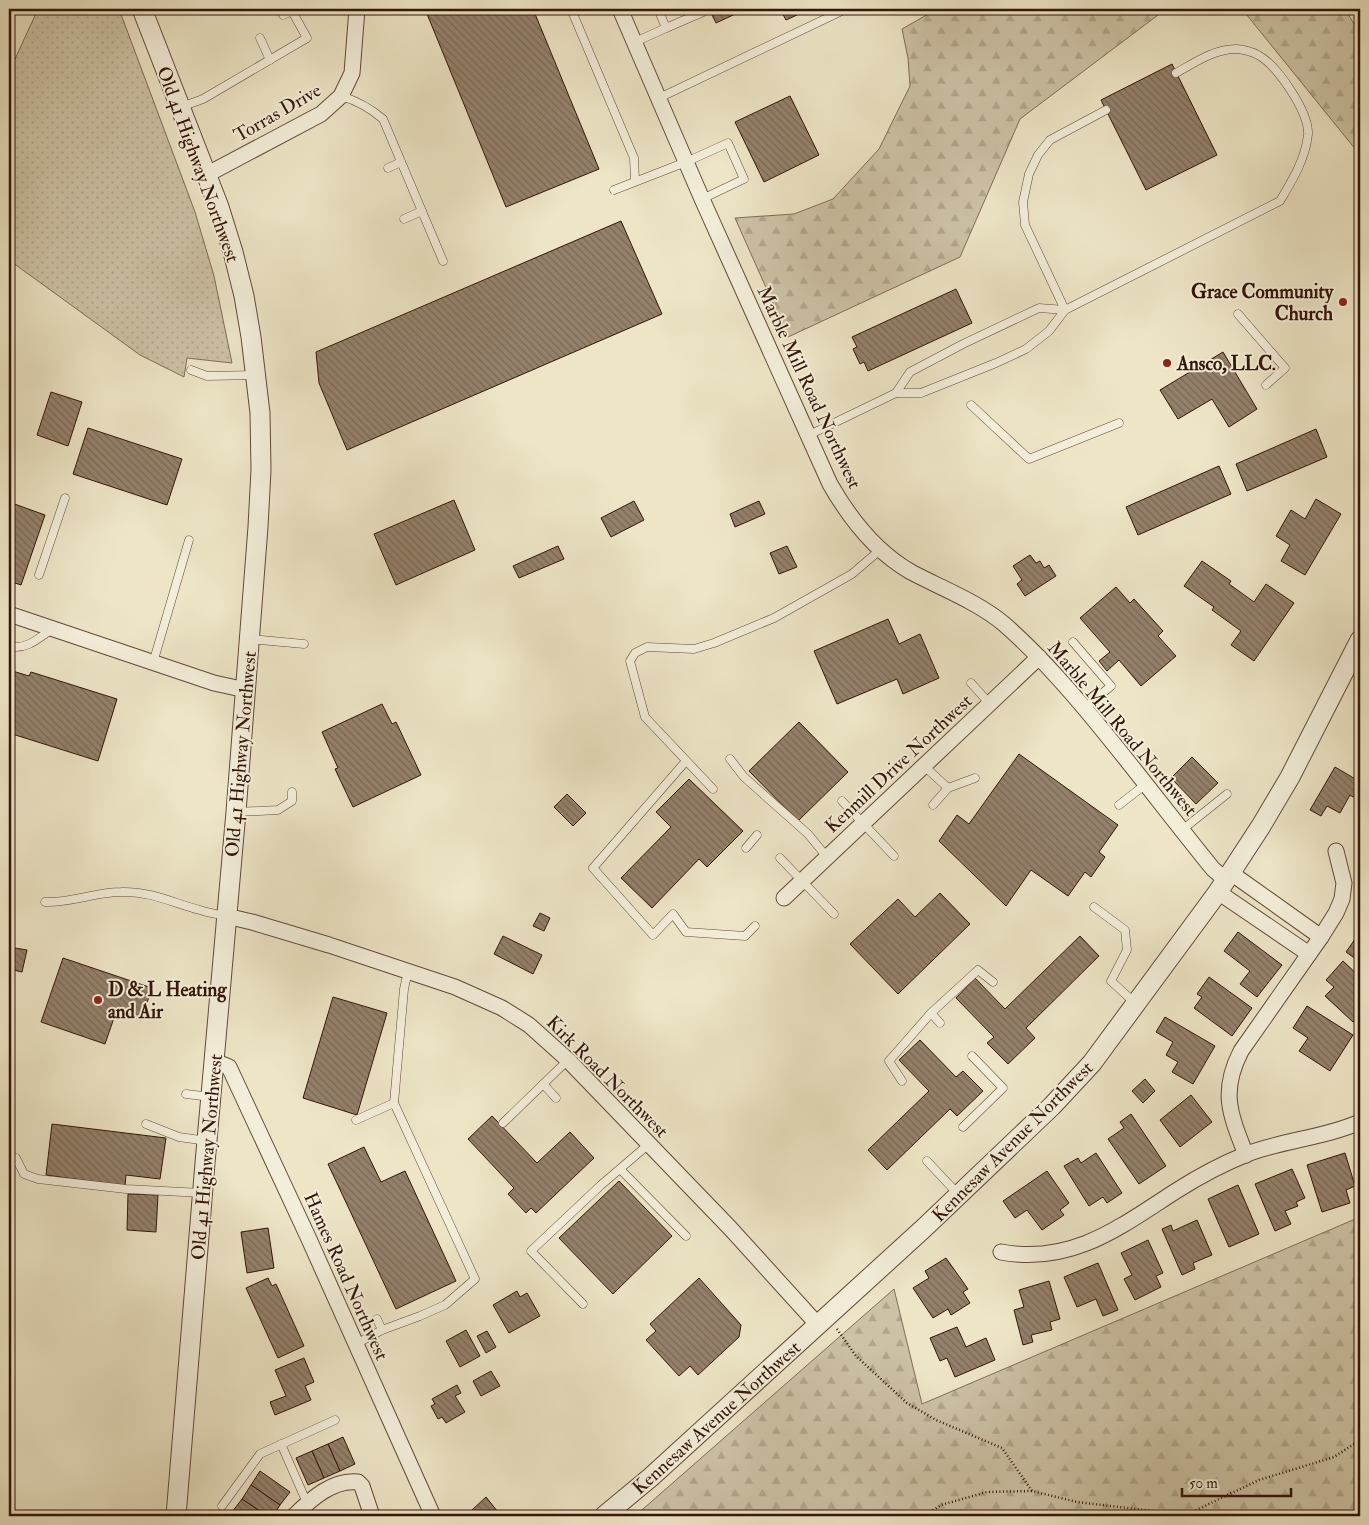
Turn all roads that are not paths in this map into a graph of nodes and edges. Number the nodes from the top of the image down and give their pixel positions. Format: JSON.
{"nodes":[{"id":1,"x":142,"y":9,"type":"edge"},
{"id":2,"x":357,"y":9,"type":"edge"},
{"id":3,"x":571,"y":9,"type":"edge"},
{"id":4,"x":620,"y":9,"type":"edge"},
{"id":5,"x":658,"y":9,"type":"edge"},
{"id":6,"x":846,"y":9,"type":"edge"},
{"id":7,"x":703,"y":12,"type":"dead end"},
{"id":8,"x":283,"y":15,"type":"dead end"},
{"id":9,"x":666,"y":28,"type":"junction"},
{"id":10,"x":260,"y":38,"type":"dead end"},
{"id":11,"x":635,"y":42,"type":"junction"},
{"id":12,"x":270,"y":60,"type":"junction"},
{"id":13,"x":1176,"y":73,"type":"dead end"},
{"id":14,"x":341,"y":96,"type":"junction"},
{"id":15,"x":659,"y":98,"type":"junction"},
{"id":16,"x":180,"y":108,"type":"junction"},
{"id":17,"x":1106,"y":110,"type":"dead end"},
{"id":18,"x":401,"y":162,"type":"junction"},
{"id":19,"x":686,"y":162,"type":"junction"},
{"id":20,"x":388,"y":168,"type":"dead end"},
{"id":21,"x":206,"y":175,"type":"junction"},
{"id":22,"x":636,"y":180,"type":"junction"},
{"id":23,"x":614,"y":190,"type":"dead end"},
{"id":24,"x":702,"y":199,"type":"junction"},
{"id":25,"x":422,"y":211,"type":"junction"},
{"id":26,"x":404,"y":219,"type":"dead end"},
{"id":27,"x":443,"y":261,"type":"dead end"},
{"id":28,"x":1065,"y":310,"type":"junction"},
{"id":29,"x":1238,"y":314,"type":"dead end"},
{"id":30,"x":191,"y":370,"type":"dead end"},
{"id":31,"x":257,"y":375,"type":"junction"},
{"id":32,"x":1266,"y":385,"type":"dead end"},
{"id":33,"x":896,"y":393,"type":"junction"},
{"id":34,"x":971,"y":405,"type":"dead end"},
{"id":35,"x":1119,"y":423,"type":"dead end"},
{"id":36,"x":808,"y":435,"type":"junction"},
{"id":37,"x":65,"y":498,"type":"dead end"},
{"id":38,"x":189,"y":540,"type":"dead end"},
{"id":39,"x":880,"y":550,"type":"junction"},
{"id":40,"x":39,"y":575,"type":"dead end"},
{"id":41,"x":9,"y":614,"type":"edge"},
{"id":42,"x":52,"y":629,"type":"junction"},
{"id":43,"x":250,"y":640,"type":"junction"},
{"id":44,"x":1360,"y":640,"type":"edge"},
{"id":45,"x":1073,"y":642,"type":"dead end"},
{"id":46,"x":304,"y":644,"type":"dead end"},
{"id":47,"x":9,"y":646,"type":"edge"},
{"id":48,"x":1039,"y":657,"type":"junction"},
{"id":49,"x":152,"y":663,"type":"junction"},
{"id":50,"x":971,"y":683,"type":"dead end"},
{"id":51,"x":246,"y":690,"type":"junction"},
{"id":52,"x":990,"y":704,"type":"junction"},
{"id":53,"x":1084,"y":708,"type":"junction"},
{"id":54,"x":730,"y":759,"type":"dead end"},
{"id":55,"x":686,"y":761,"type":"junction"},
{"id":56,"x":924,"y":766,"type":"junction"},
{"id":57,"x":975,"y":778,"type":"dead end"},
{"id":58,"x":1146,"y":784,"type":"junction"},
{"id":59,"x":948,"y":788,"type":"junction"},
{"id":60,"x":713,"y":789,"type":"dead end"},
{"id":61,"x":292,"y":792,"type":"dead end"},
{"id":62,"x":1228,"y":794,"type":"dead end"},
{"id":63,"x":842,"y":802,"type":"dead end"},
{"id":64,"x":933,"y":805,"type":"dead end"},
{"id":65,"x":1119,"y":805,"type":"dead end"},
{"id":66,"x":236,"y":812,"type":"junction"},
{"id":67,"x":863,"y":823,"type":"junction"},
{"id":68,"x":1182,"y":830,"type":"junction"},
{"id":69,"x":757,"y":835,"type":"dead end"},
{"id":70,"x":746,"y":848,"type":"dead end"},
{"id":71,"x":1336,"y":851,"type":"dead end"},
{"id":72,"x":894,"y":856,"type":"dead end"},
{"id":73,"x":827,"y":857,"type":"junction"},
{"id":74,"x":780,"y":858,"type":"dead end"},
{"id":75,"x":802,"y":881,"type":"junction"},
{"id":76,"x":1225,"y":882,"type":"junction"},
{"id":77,"x":784,"y":898,"type":"dead end"},
{"id":78,"x":45,"y":902,"type":"dead end"},
{"id":79,"x":1094,"y":907,"type":"dead end"},
{"id":80,"x":834,"y":914,"type":"dead end"},
{"id":81,"x":226,"y":916,"type":"junction"},
{"id":82,"x":755,"y":926,"type":"dead end"},
{"id":83,"x":1321,"y":937,"type":"junction"},
{"id":84,"x":1308,"y":954,"type":"junction"},
{"id":85,"x":408,"y":971,"type":"junction"},
{"id":86,"x":994,"y":982,"type":"dead end"},
{"id":87,"x":1136,"y":1004,"type":"junction"},
{"id":88,"x":932,"y":1013,"type":"junction"},
{"id":89,"x":940,"y":1023,"type":"dead end"},
{"id":90,"x":972,"y":1056,"type":"dead end"},
{"id":91,"x":568,"y":1060,"type":"junction"},
{"id":92,"x":214,"y":1061,"type":"junction"},
{"id":93,"x":902,"y":1081,"type":"dead end"},
{"id":94,"x":543,"y":1084,"type":"junction"},
{"id":95,"x":186,"y":1094,"type":"dead end"},
{"id":96,"x":211,"y":1097,"type":"junction"},
{"id":97,"x":556,"y":1098,"type":"dead end"},
{"id":98,"x":394,"y":1103,"type":"junction"},
{"id":99,"x":356,"y":1120,"type":"dead end"},
{"id":100,"x":1360,"y":1122,"type":"edge"},
{"id":101,"x":503,"y":1123,"type":"dead end"},
{"id":102,"x":146,"y":1124,"type":"dead end"},
{"id":103,"x":963,"y":1127,"type":"dead end"},
{"id":104,"x":207,"y":1141,"type":"junction"},
{"id":105,"x":649,"y":1144,"type":"junction"},
{"id":106,"x":1246,"y":1154,"type":"junction"},
{"id":107,"x":16,"y":1158,"type":"dead end"},
{"id":108,"x":927,"y":1161,"type":"dead end"},
{"id":109,"x":620,"y":1169,"type":"junction"},
{"id":110,"x":202,"y":1193,"type":"junction"},
{"id":111,"x":959,"y":1195,"type":"junction"},
{"id":112,"x":686,"y":1236,"type":"dead end"},
{"id":113,"x":1001,"y":1252,"type":"dead end"},
{"id":114,"x":583,"y":1304,"type":"dead end"},
{"id":115,"x":378,"y":1319,"type":"dead end"},
{"id":116,"x":827,"y":1326,"type":"junction"},
{"id":117,"x":382,"y":1330,"type":"junction"},
{"id":118,"x":356,"y":1344,"type":"junction"},
{"id":119,"x":335,"y":1420,"type":"dead end"},
{"id":120,"x":281,"y":1444,"type":"junction"},
{"id":121,"x":307,"y":1503,"type":"junction"},
{"id":122,"x":222,"y":1506,"type":"dead end"},
{"id":123,"x":176,"y":1516,"type":"edge"},
{"id":124,"x":294,"y":1516,"type":"edge"},
{"id":125,"x":372,"y":1516,"type":"edge"},
{"id":126,"x":433,"y":1516,"type":"edge"},
{"id":127,"x":604,"y":1516,"type":"edge"}],
"edges":[{"from":1,"to":16,"type":"street","name":"Old 41 Highway Northwest"},
{"from":2,"to":14,"type":"street","name":"Torras Drive"},
{"from":3,"to":22,"type":"lane"},
{"from":4,"to":11,"type":"street","name":"Marble Mill Road Northwest"},
{"from":5,"to":9,"type":"lane"},
{"from":6,"to":15,"type":"lane"},
{"from":7,"to":9,"type":"lane"},
{"from":8,"to":12,"type":"lane"},
{"from":9,"to":11,"type":"lane"},
{"from":10,"to":12,"type":"lane"},
{"from":11,"to":15,"type":"street","name":"Marble Mill Road Northwest"},
{"from":12,"to":16,"type":"lane"},
{"from":13,"to":28,"type":"lane"},
{"from":14,"to":18,"type":"lane"},
{"from":14,"to":21,"type":"street","name":"Torras Drive"},
{"from":15,"to":19,"type":"street","name":"Marble Mill Road Northwest"},
{"from":16,"to":21,"type":"street","name":"Old 41 Highway Northwest"},
{"from":17,"to":28,"type":"lane"},
{"from":18,"to":20,"type":"lane"},
{"from":18,"to":25,"type":"lane"},
{"from":19,"to":22,"type":"lane"},
{"from":19,"to":24,"type":"street","name":"Marble Mill Road Northwest"},
{"from":19,"to":24,"type":"lane"},
{"from":21,"to":31,"type":"street","name":"Old 41 Highway Northwest"},
{"from":22,"to":23,"type":"lane"},
{"from":24,"to":36,"type":"street","name":"Marble Mill Road Northwest"},
{"from":25,"to":26,"type":"lane"},
{"from":25,"to":27,"type":"lane"},
{"from":28,"to":33,"type":"lane"},
{"from":28,"to":33,"type":"lane"},
{"from":29,"to":32,"type":"lane"},
{"from":30,"to":31,"type":"lane"},
{"from":31,"to":43,"type":"street","name":"Old 41 Highway Northwest"},
{"from":33,"to":36,"type":"lane"},
{"from":34,"to":35,"type":"lane"},
{"from":36,"to":39,"type":"street","name":"Marble Mill Road Northwest"},
{"from":37,"to":40,"type":"lane"},
{"from":38,"to":49,"type":"lane"},
{"from":39,"to":48,"type":"street","name":"Marble Mill Road Northwest"},
{"from":39,"to":55,"type":"lane"},
{"from":41,"to":42,"type":"street"},
{"from":42,"to":47,"type":"lane"},
{"from":42,"to":49,"type":"street"},
{"from":43,"to":46,"type":"lane"},
{"from":43,"to":51,"type":"street","name":"Old 41 Highway Northwest"},
{"from":44,"to":76,"type":"street","name":"Kennesaw Avenue Northwest"},
{"from":45,"to":53,"type":"lane"},
{"from":48,"to":52,"type":"street","name":"Kenmill Drive Northwest"},
{"from":48,"to":53,"type":"street","name":"Marble Mill Road Northwest"},
{"from":49,"to":51,"type":"street"},
{"from":50,"to":52,"type":"lane"},
{"from":51,"to":66,"type":"street","name":"Old 41 Highway Northwest"},
{"from":52,"to":56,"type":"street","name":"Kenmill Drive Northwest"},
{"from":53,"to":58,"type":"street","name":"Marble Mill Road Northwest"},
{"from":54,"to":73,"type":"lane"},
{"from":55,"to":60,"type":"lane"},
{"from":55,"to":82,"type":"lane"},
{"from":56,"to":59,"type":"lane"},
{"from":56,"to":67,"type":"street","name":"Kenmill Drive Northwest"},
{"from":57,"to":59,"type":"lane"},
{"from":58,"to":65,"type":"lane"},
{"from":58,"to":68,"type":"street","name":"Marble Mill Road Northwest"},
{"from":59,"to":64,"type":"lane"},
{"from":61,"to":66,"type":"lane"},
{"from":62,"to":68,"type":"lane"},
{"from":63,"to":67,"type":"lane"},
{"from":66,"to":81,"type":"street","name":"Old 41 Highway Northwest"},
{"from":67,"to":72,"type":"lane"},
{"from":67,"to":73,"type":"street","name":"Kenmill Drive Northwest"},
{"from":68,"to":76,"type":"street","name":"Marble Mill Road Northwest"},
{"from":69,"to":70,"type":"lane"},
{"from":71,"to":83,"type":"street"},
{"from":73,"to":75,"type":"street","name":"Kenmill Drive Northwest"},
{"from":74,"to":75,"type":"lane"},
{"from":75,"to":77,"type":"street","name":"Kenmill Drive Northwest"},
{"from":75,"to":80,"type":"lane"},
{"from":76,"to":83,"type":"street"},
{"from":76,"to":84,"type":"street"},
{"from":76,"to":87,"type":"street","name":"Kennesaw Avenue Northwest"},
{"from":78,"to":81,"type":"lane"},
{"from":79,"to":87,"type":"lane"},
{"from":81,"to":85,"type":"street","name":"Kirk Road Northwest"},
{"from":81,"to":92,"type":"street","name":"Old 41 Highway Northwest"},
{"from":83,"to":84,"type":"street"},
{"from":84,"to":106,"type":"street"},
{"from":85,"to":91,"type":"street","name":"Kirk Road Northwest"},
{"from":85,"to":98,"type":"lane"},
{"from":86,"to":88,"type":"lane"},
{"from":87,"to":111,"type":"street","name":"Kennesaw Avenue Northwest"},
{"from":88,"to":89,"type":"lane"},
{"from":88,"to":93,"type":"lane"},
{"from":90,"to":103,"type":"lane"},
{"from":91,"to":94,"type":"lane"},
{"from":91,"to":105,"type":"street","name":"Kirk Road Northwest"},
{"from":92,"to":96,"type":"street","name":"Old 41 Highway Northwest"},
{"from":92,"to":118,"type":"street","name":"Hames Road Northwest"},
{"from":94,"to":97,"type":"lane"},
{"from":94,"to":101,"type":"lane"},
{"from":95,"to":96,"type":"lane"},
{"from":96,"to":104,"type":"street","name":"Old 41 Highway Northwest"},
{"from":98,"to":99,"type":"lane"},
{"from":98,"to":117,"type":"lane"},
{"from":100,"to":106,"type":"street"},
{"from":102,"to":104,"type":"lane"},
{"from":104,"to":110,"type":"street","name":"Old 41 Highway Northwest"},
{"from":105,"to":109,"type":"lane"},
{"from":105,"to":116,"type":"street","name":"Kirk Road Northwest"},
{"from":106,"to":113,"type":"street"},
{"from":107,"to":110,"type":"lane"},
{"from":108,"to":111,"type":"lane"},
{"from":109,"to":112,"type":"lane"},
{"from":109,"to":114,"type":"lane"},
{"from":110,"to":123,"type":"street","name":"Old 41 Highway Northwest"},
{"from":111,"to":116,"type":"street","name":"Kennesaw Avenue Northwest"},
{"from":115,"to":117,"type":"lane"},
{"from":116,"to":127,"type":"street","name":"Kennesaw Avenue Northwest"},
{"from":117,"to":118,"type":"lane"},
{"from":118,"to":126,"type":"street","name":"Hames Road Northwest"},
{"from":119,"to":120,"type":"lane"},
{"from":120,"to":121,"type":"lane"},
{"from":120,"to":122,"type":"lane"},
{"from":121,"to":124,"type":"street"},
{"from":121,"to":125,"type":"street"}]}
